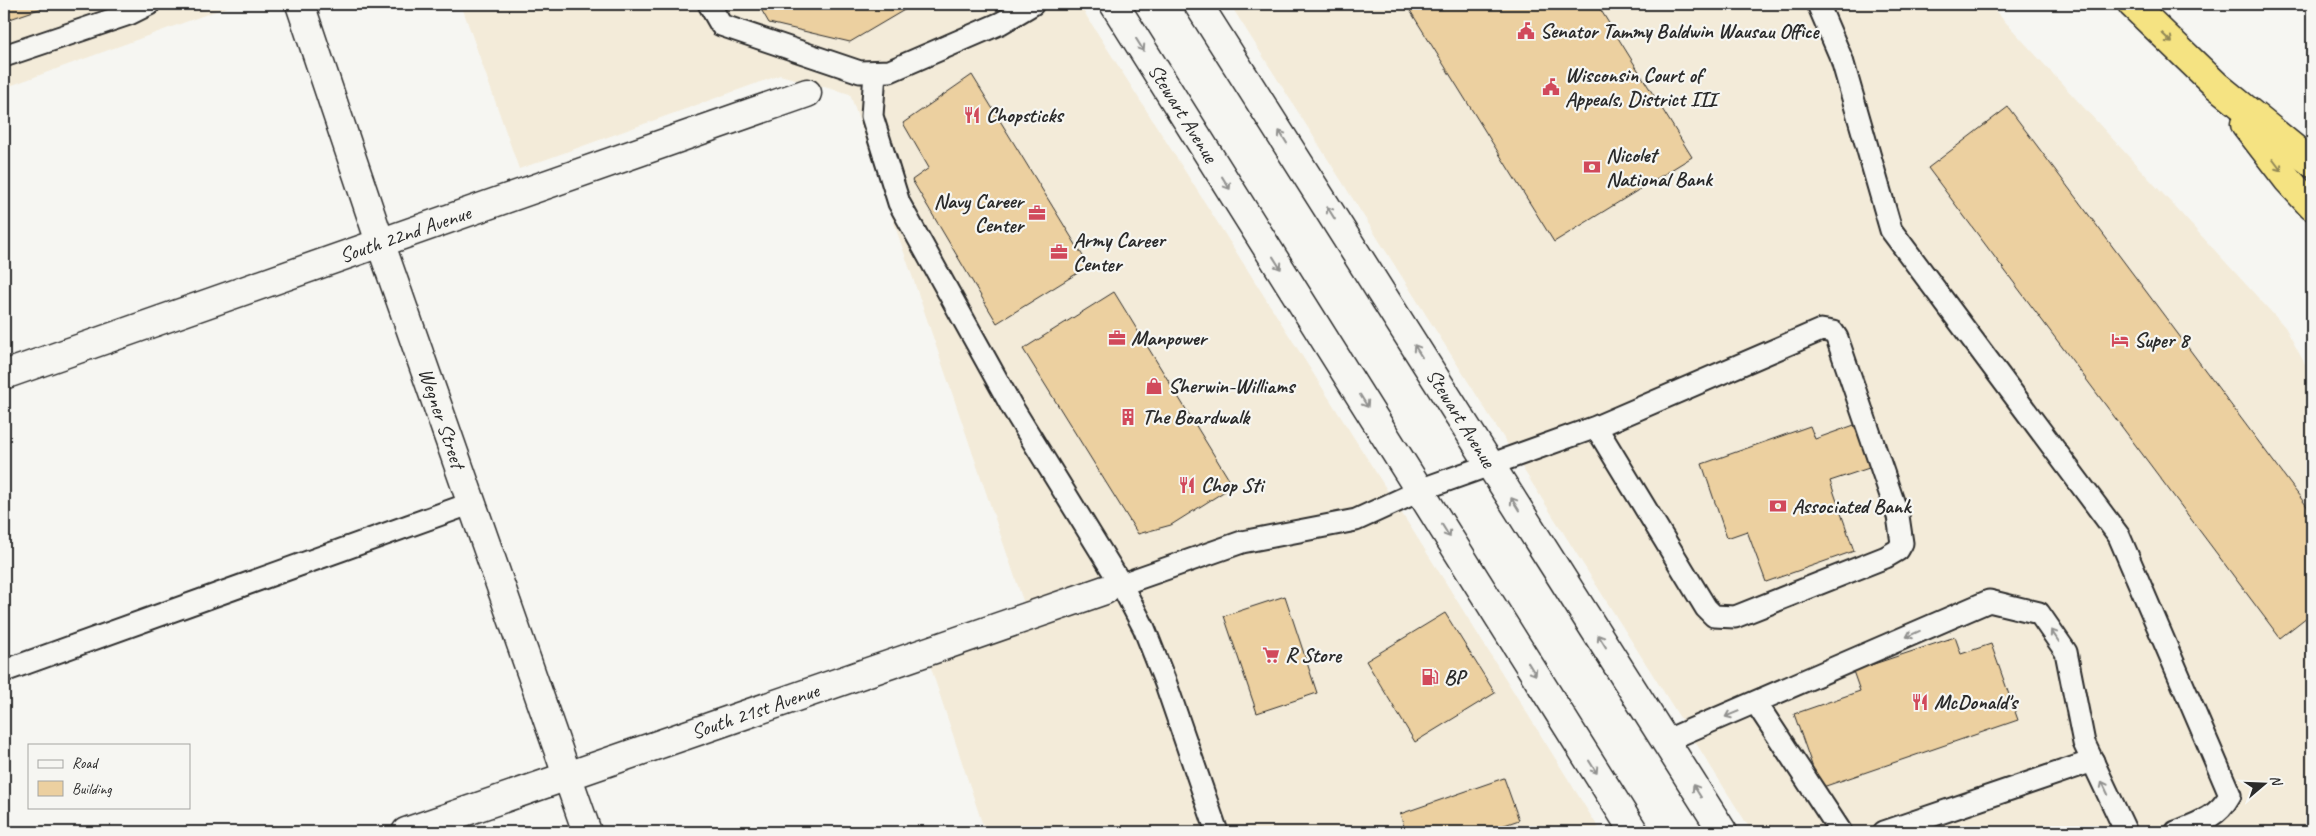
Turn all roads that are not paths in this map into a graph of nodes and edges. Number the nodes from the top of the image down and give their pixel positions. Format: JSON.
{"nodes":[{"id":1,"x":149,"y":4,"type":"edge"},
{"id":2,"x":300,"y":4,"type":"edge"},
{"id":3,"x":708,"y":4,"type":"edge"},
{"id":4,"x":1033,"y":4,"type":"edge"},
{"id":5,"x":1114,"y":4,"type":"edge"},
{"id":6,"x":1198,"y":4,"type":"edge"},
{"id":7,"x":1818,"y":4,"type":"edge"},
{"id":8,"x":2132,"y":4,"type":"edge"},
{"id":9,"x":4,"y":56,"type":"edge"},
{"id":10,"x":874,"y":72,"type":"junction"},
{"id":11,"x":2216,"y":84,"type":"junction"},
{"id":12,"x":807,"y":93,"type":"dead end"},
{"id":13,"x":2312,"y":163,"type":"edge"},
{"id":14,"x":2312,"y":206,"type":"edge"},
{"id":15,"x":380,"y":242,"type":"junction"},
{"id":16,"x":4,"y":375,"type":"edge"},
{"id":17,"x":1596,"y":427,"type":"junction"},
{"id":18,"x":1491,"y":466,"type":"junction"},
{"id":19,"x":1420,"y":490,"type":"junction"},
{"id":20,"x":472,"y":503,"type":"junction"},
{"id":21,"x":1113,"y":587,"type":"junction"},
{"id":22,"x":4,"y":671,"type":"edge"},
{"id":23,"x":1756,"y":704,"type":"junction"},
{"id":24,"x":1665,"y":741,"type":"junction"},
{"id":25,"x":2093,"y":761,"type":"junction"},
{"id":26,"x":568,"y":776,"type":"junction"},
{"id":27,"x":406,"y":832,"type":"edge"},
{"id":28,"x":587,"y":832,"type":"edge"},
{"id":29,"x":1217,"y":832,"type":"edge"},
{"id":30,"x":1634,"y":832,"type":"edge"},
{"id":31,"x":1723,"y":832,"type":"edge"},
{"id":32,"x":1841,"y":832,"type":"edge"},
{"id":33,"x":1884,"y":832,"type":"edge"},
{"id":34,"x":2126,"y":832,"type":"edge"},
{"id":35,"x":2176,"y":832,"type":"edge"}],
"edges":[{"from":1,"to":9,"type":"lane"},
{"from":2,"to":15,"type":"street","name":"Wegner Street"},
{"from":3,"to":10,"type":"lane"},
{"from":4,"to":10,"type":"lane"},
{"from":5,"to":19,"type":"street","name":"Stewart Avenue","one_way":true},
{"from":18,"to":6,"type":"street","name":"Stewart Avenue","one_way":true},
{"from":7,"to":35,"type":"lane"},
{"from":8,"to":11,"type":"highway","one_way":true},
{"from":10,"to":21,"type":"lane"},
{"from":11,"to":13,"type":"highway"},
{"from":11,"to":14,"type":"highway","one_way":true},
{"from":12,"to":15,"type":"street","name":"South 22nd Avenue"},
{"from":15,"to":16,"type":"street","name":"South 22nd Avenue"},
{"from":15,"to":20,"type":"street","name":"Wegner Street"},
{"from":17,"to":17,"type":"lane"},
{"from":17,"to":18,"type":"lane"},
{"from":18,"to":19,"type":"lane"},
{"from":24,"to":18,"type":"street","name":"Stewart Avenue","one_way":true},
{"from":19,"to":21,"type":"lane"},
{"from":19,"to":30,"type":"street","name":"Stewart Avenue","one_way":true},
{"from":20,"to":22,"type":"lane"},
{"from":20,"to":26,"type":"street","name":"Wegner Street"},
{"from":21,"to":26,"type":"street","name":"South 21st Avenue"},
{"from":21,"to":29,"type":"lane"},
{"from":23,"to":24,"type":"lane","one_way":true},
{"from":25,"to":23,"type":"lane","one_way":true},
{"from":23,"to":32,"type":"lane"},
{"from":31,"to":24,"type":"street","name":"Stewart Avenue","one_way":true},
{"from":25,"to":33,"type":"lane"},
{"from":34,"to":25,"type":"lane","one_way":true},
{"from":26,"to":27,"type":"street","name":"South 21st Avenue"},
{"from":26,"to":28,"type":"street","name":"Wegner Street"}]}
